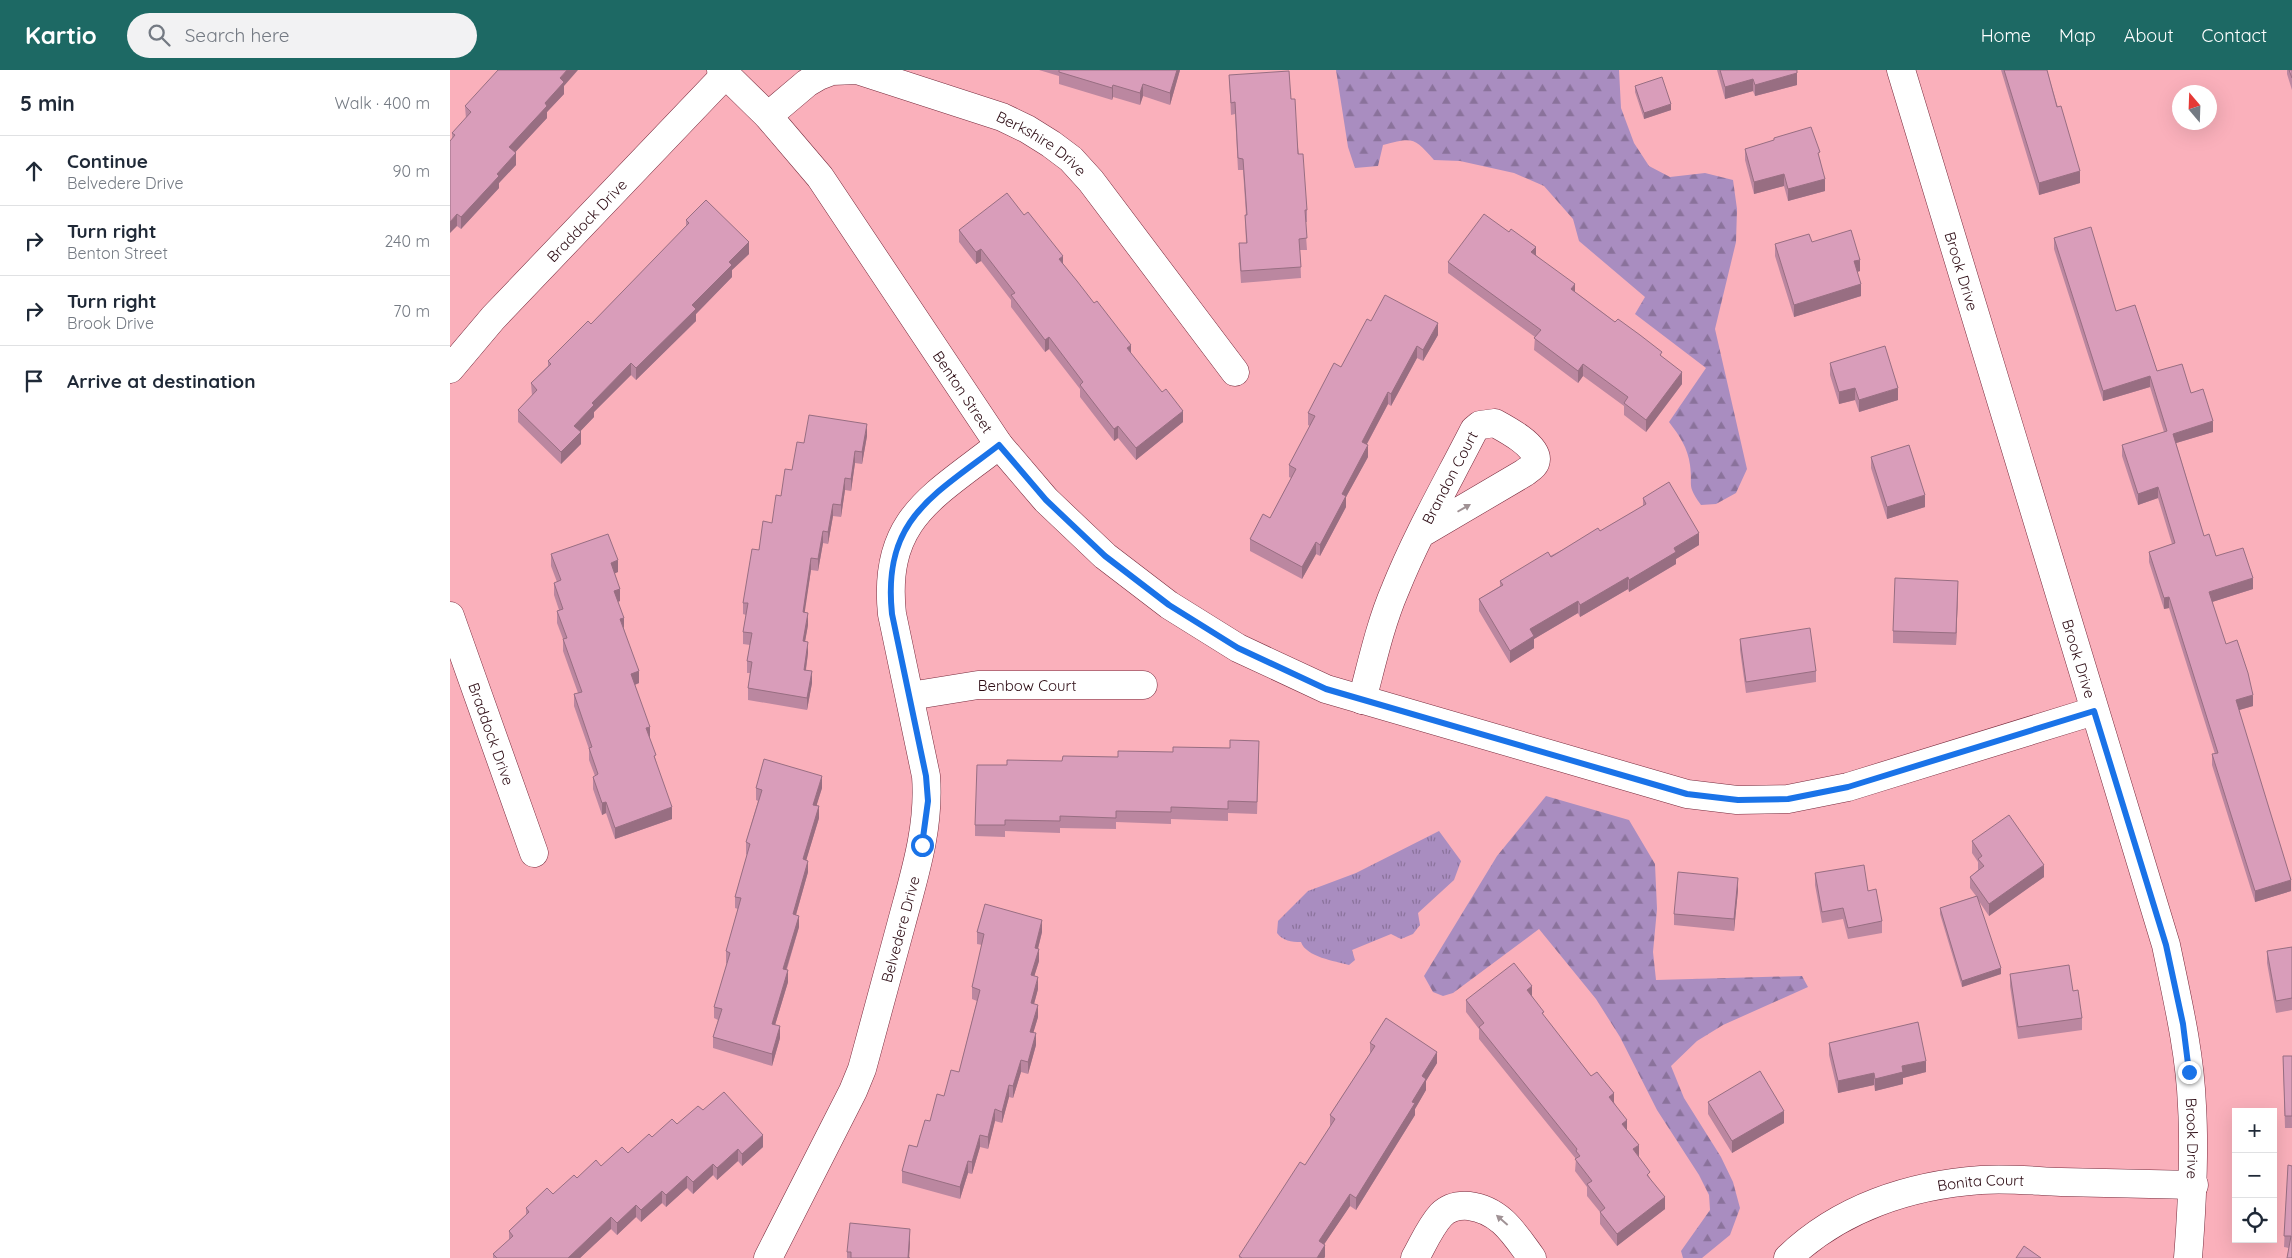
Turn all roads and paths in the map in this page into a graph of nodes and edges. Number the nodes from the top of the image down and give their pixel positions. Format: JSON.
{"nodes":[{"id":1,"x":1901,"y":70,"type":"edge"},
{"id":2,"x":723,"y":72,"type":"edge"},
{"id":3,"x":768,"y":116,"type":"junction"},
{"id":4,"x":450,"y":369,"type":"edge"},
{"id":5,"x":1236,"y":372,"type":"dead end"},
{"id":6,"x":999,"y":445,"type":"junction"},
{"id":7,"x":1422,"y":533,"type":"dead end"},
{"id":8,"x":450,"y":616,"type":"edge"},
{"id":9,"x":1143,"y":685,"type":"dead end"},
{"id":10,"x":910,"y":696,"type":"junction"},
{"id":11,"x":1362,"y":700,"type":"junction"},
{"id":12,"x":2094,"y":711,"type":"junction"},
{"id":13,"x":534,"y":852,"type":"dead end"},
{"id":14,"x":2194,"y":1185,"type":"junction"},
{"id":15,"x":768,"y":1258,"type":"edge"},
{"id":16,"x":1415,"y":1258,"type":"edge"},
{"id":17,"x":1532,"y":1258,"type":"edge"},
{"id":18,"x":1788,"y":1258,"type":"edge"},
{"id":19,"x":2188,"y":1258,"type":"edge"}],
"edges":[{"from":1,"to":12,"type":"street","name":"Brook Drive"},
{"from":2,"to":3,"type":"street","name":"Benton Street"},
{"from":2,"to":4,"type":"street","name":"Braddock Drive"},
{"from":3,"to":5,"type":"street","name":"Berkshire Drive"},
{"from":3,"to":6,"type":"street","name":"Benton Street"},
{"from":6,"to":10,"type":"street","name":"Belvedere Drive"},
{"from":6,"to":11,"type":"street","name":"Benton Street"},
{"from":7,"to":11,"type":"street","name":"Brandon Court"},
{"from":8,"to":13,"type":"street","name":"Braddock Drive"},
{"from":9,"to":10,"type":"street","name":"Benbow Court"},
{"from":10,"to":15,"type":"street","name":"Belvedere Drive"},
{"from":11,"to":12,"type":"street","name":"Benton Street"},
{"from":12,"to":14,"type":"street","name":"Brook Drive"},
{"from":14,"to":18,"type":"street","name":"Bonita Court"},
{"from":14,"to":19,"type":"street","name":"Brook Drive"},
{"from":17,"to":16,"type":"street","one_way":true}]}
